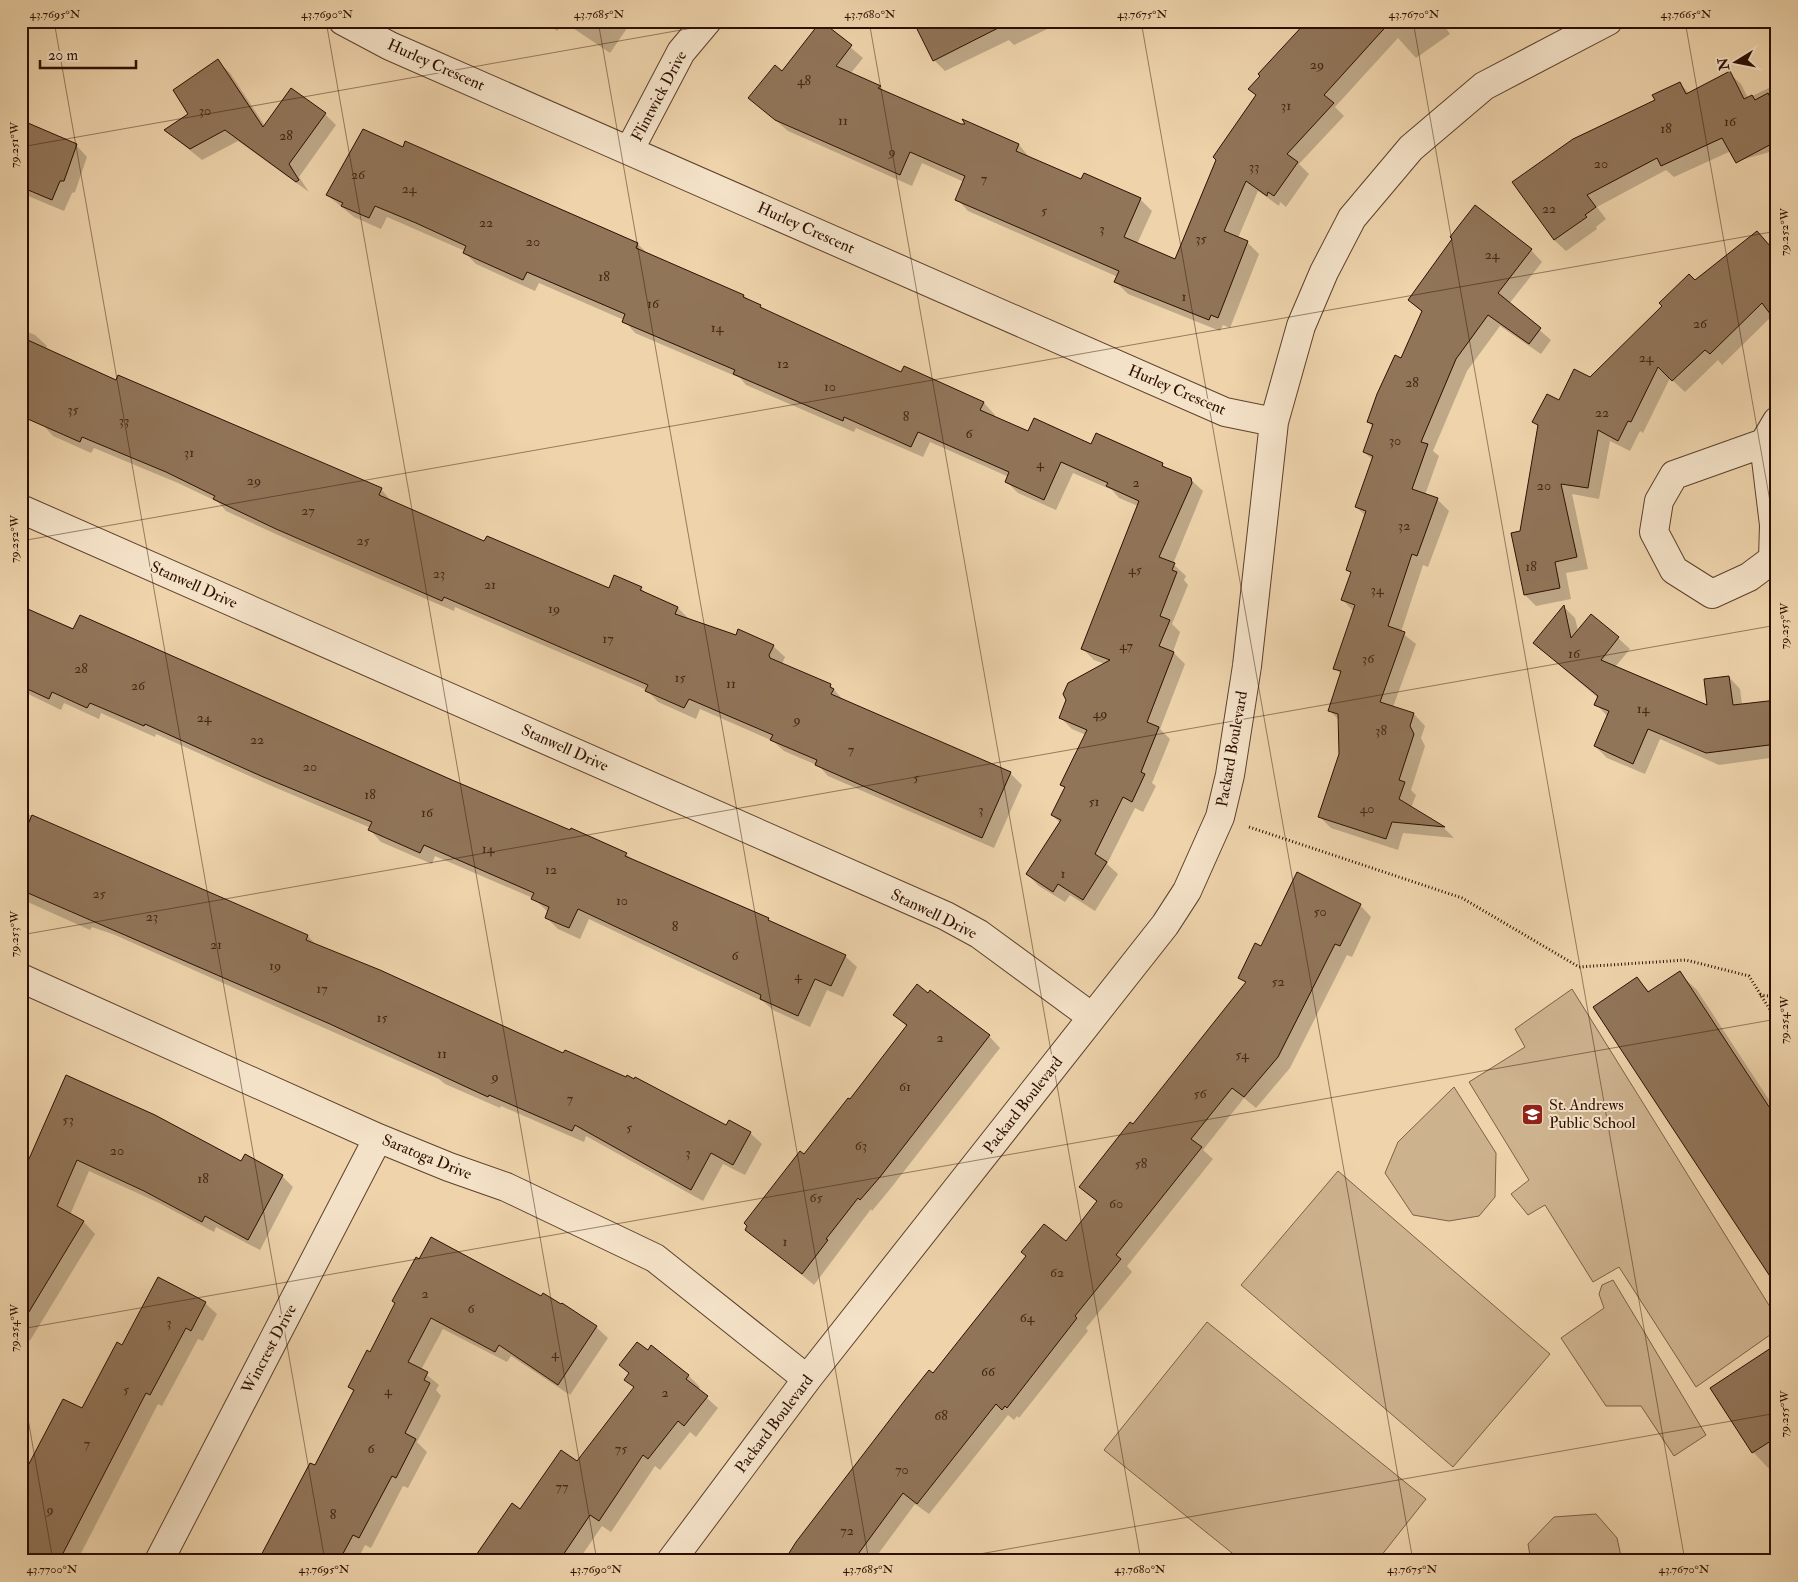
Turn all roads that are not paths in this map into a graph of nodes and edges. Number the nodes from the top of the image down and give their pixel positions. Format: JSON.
{"nodes":[{"id":1,"x":343,"y":21,"type":"edge"},
{"id":2,"x":707,"y":21,"type":"edge"},
{"id":3,"x":1608,"y":21,"type":"edge"},
{"id":4,"x":630,"y":150,"type":"junction"},
{"id":5,"x":1274,"y":422,"type":"junction"},
{"id":6,"x":1770,"y":432,"type":"edge"},
{"id":7,"x":21,"y":509,"type":"edge"},
{"id":8,"x":22,"y":982,"type":"edge"},
{"id":9,"x":1092,"y":1016,"type":"junction"},
{"id":10,"x":378,"y":1138,"type":"junction"},
{"id":11,"x":807,"y":1379,"type":"junction"},
{"id":12,"x":159,"y":1561,"type":"edge"},
{"id":13,"x":672,"y":1561,"type":"edge"}],
"edges":[{"from":1,"to":4,"type":"street","name":"Hurley Crescent"},
{"from":2,"to":4,"type":"street","name":"Flintwick Drive"},
{"from":3,"to":5,"type":"street","name":"Packard Boulevard"},
{"from":4,"to":5,"type":"street","name":"Hurley Crescent"},
{"from":5,"to":9,"type":"street","name":"Packard Boulevard"},
{"from":6,"to":6,"type":"street"},
{"from":7,"to":9,"type":"street","name":"Stanwell Drive"},
{"from":8,"to":10,"type":"street","name":"Saratoga Drive"},
{"from":9,"to":11,"type":"street","name":"Packard Boulevard"},
{"from":10,"to":11,"type":"street","name":"Saratoga Drive"},
{"from":10,"to":12,"type":"street","name":"Wincrest Drive"},
{"from":11,"to":13,"type":"street","name":"Packard Boulevard"}]}
